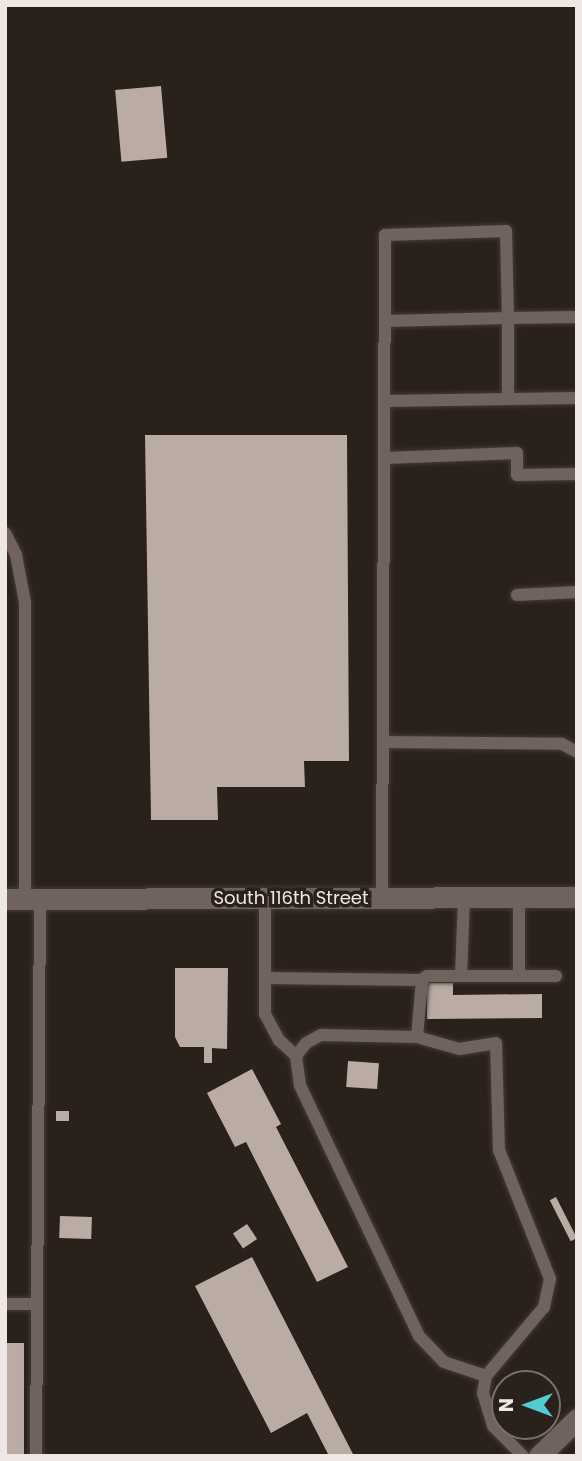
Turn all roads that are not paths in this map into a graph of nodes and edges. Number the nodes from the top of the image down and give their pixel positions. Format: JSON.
{"nodes":[{"id":1,"x":577,"y":317,"type":"edge"},
{"id":2,"x":508,"y":318,"type":"junction"},
{"id":3,"x":385,"y":321,"type":"junction"},
{"id":4,"x":577,"y":398,"type":"edge"},
{"id":5,"x":508,"y":399,"type":"junction"},
{"id":6,"x":384,"y":401,"type":"junction"},
{"id":7,"x":384,"y":458,"type":"junction"},
{"id":8,"x":577,"y":474,"type":"edge"},
{"id":9,"x":5,"y":533,"type":"edge"},
{"id":10,"x":577,"y":592,"type":"edge"},
{"id":11,"x":517,"y":595,"type":"dead end"},
{"id":12,"x":383,"y":742,"type":"junction"},
{"id":13,"x":577,"y":752,"type":"edge"},
{"id":14,"x":519,"y":897,"type":"junction"},
{"id":15,"x":577,"y":897,"type":"edge"},
{"id":16,"x":265,"y":898,"type":"junction"},
{"id":17,"x":382,"y":898,"type":"junction"},
{"id":18,"x":464,"y":898,"type":"junction"},
{"id":19,"x":23,"y":899,"type":"edge"},
{"id":20,"x":461,"y":976,"type":"junction"},
{"id":21,"x":519,"y":976,"type":"junction"},
{"id":22,"x":556,"y":976,"type":"dead end"},
{"id":23,"x":265,"y":978,"type":"junction"},
{"id":24,"x":422,"y":980,"type":"junction"},
{"id":25,"x":417,"y":1037,"type":"junction"},
{"id":26,"x":296,"y":1056,"type":"junction"},
{"id":27,"x":5,"y":1304,"type":"edge"},
{"id":28,"x":37,"y":1304,"type":"junction"},
{"id":29,"x":486,"y":1376,"type":"junction"},
{"id":30,"x":577,"y":1419,"type":"edge"},
{"id":31,"x":36,"y":1456,"type":"edge"},
{"id":32,"x":523,"y":1456,"type":"edge"},
{"id":33,"x":539,"y":1456,"type":"edge"}],
"edges":[{"from":1,"to":2,"type":"lane"},
{"from":2,"to":3,"type":"lane"},
{"from":2,"to":3,"type":"lane"},
{"from":2,"to":5,"type":"lane"},
{"from":3,"to":6,"type":"lane"},
{"from":4,"to":5,"type":"lane"},
{"from":5,"to":6,"type":"lane"},
{"from":6,"to":7,"type":"lane"},
{"from":7,"to":8,"type":"lane"},
{"from":7,"to":12,"type":"lane"},
{"from":9,"to":19,"type":"lane"},
{"from":10,"to":11,"type":"lane"},
{"from":12,"to":13,"type":"lane"},
{"from":12,"to":17,"type":"lane"},
{"from":14,"to":15,"type":"street","name":"South 116th Street"},
{"from":14,"to":18,"type":"street","name":"South 116th Street"},
{"from":14,"to":21,"type":"lane"},
{"from":16,"to":17,"type":"street","name":"South 116th Street"},
{"from":16,"to":19,"type":"street","name":"South 116th Street"},
{"from":16,"to":23,"type":"lane"},
{"from":17,"to":18,"type":"street","name":"South 116th Street"},
{"from":18,"to":20,"type":"lane"},
{"from":19,"to":28,"type":"lane"},
{"from":20,"to":21,"type":"lane"},
{"from":20,"to":24,"type":"lane"},
{"from":21,"to":22,"type":"lane"},
{"from":23,"to":24,"type":"lane"},
{"from":23,"to":26,"type":"lane"},
{"from":24,"to":25,"type":"lane"},
{"from":25,"to":26,"type":"lane"},
{"from":25,"to":29,"type":"lane"},
{"from":26,"to":29,"type":"lane"},
{"from":27,"to":28,"type":"lane"},
{"from":28,"to":31,"type":"lane"},
{"from":29,"to":32,"type":"lane"},
{"from":30,"to":33,"type":"street"}]}
